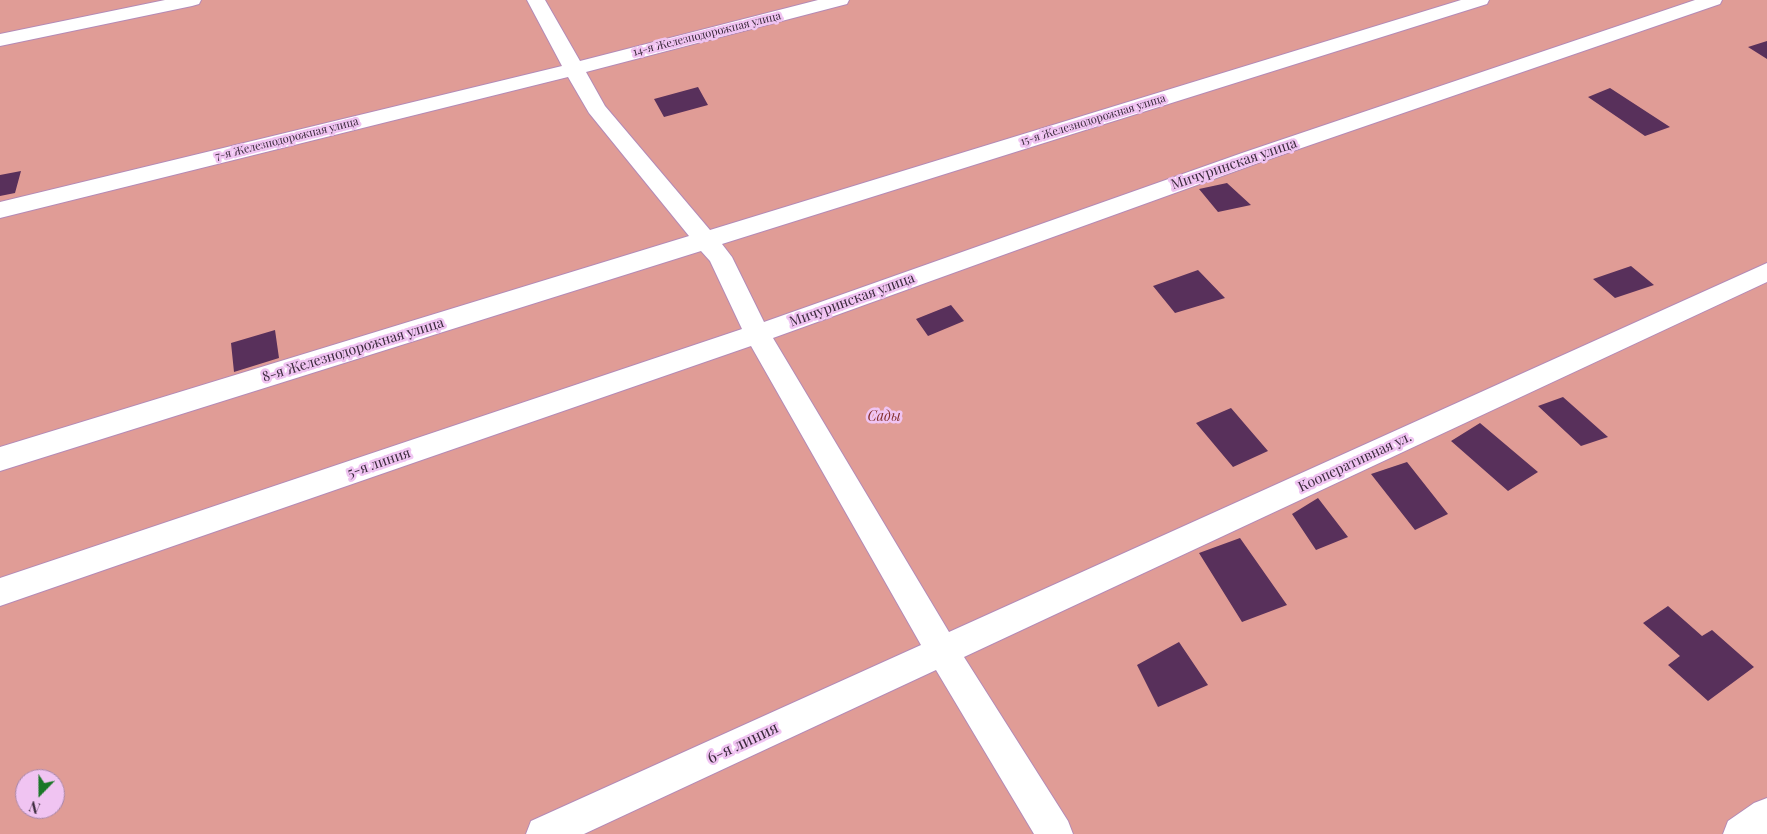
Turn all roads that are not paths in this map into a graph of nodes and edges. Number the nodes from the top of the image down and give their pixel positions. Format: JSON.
{"nodes":[{"id":1,"x":192,"y":0,"type":"edge"},
{"id":2,"x":536,"y":0,"type":"edge"},
{"id":3,"x":840,"y":0,"type":"edge"},
{"id":4,"x":1480,"y":0,"type":"edge"},
{"id":5,"x":1713,"y":0,"type":"edge"},
{"id":6,"x":0,"y":40,"type":"edge"},
{"id":7,"x":574,"y":69,"type":"junction"},
{"id":8,"x":0,"y":210,"type":"edge"},
{"id":9,"x":705,"y":240,"type":"junction"},
{"id":10,"x":1767,"y":272,"type":"edge"},
{"id":11,"x":757,"y":334,"type":"junction"},
{"id":12,"x":0,"y":460,"type":"edge"},
{"id":13,"x":0,"y":592,"type":"edge"},
{"id":14,"x":943,"y":652,"type":"junction"},
{"id":15,"x":1767,"y":816,"type":"edge"},
{"id":16,"x":544,"y":834,"type":"edge"},
{"id":17,"x":1055,"y":834,"type":"edge"},
{"id":18,"x":1741,"y":834,"type":"edge"}],
"edges":[{"from":1,"to":6,"type":"street"},
{"from":2,"to":7,"type":"street"},
{"from":3,"to":7,"type":"street","name":"14-я Железнодорожная улица"},
{"from":4,"to":9,"type":"street","name":"15-я Железнодорожная улица"},
{"from":5,"to":11,"type":"street","name":"Мичуринская улица"},
{"from":7,"to":8,"type":"street","name":"7-я Железнодорожная улица"},
{"from":7,"to":9,"type":"street"},
{"from":9,"to":11,"type":"street"},
{"from":9,"to":12,"type":"street","name":"8-я Железнодорожная улица"},
{"from":10,"to":14,"type":"street","name":"Кооперативная ул."},
{"from":11,"to":13,"type":"street","name":"5-я линия"},
{"from":11,"to":14,"type":"street"},
{"from":14,"to":16,"type":"street","name":"6-я линия"},
{"from":14,"to":17,"type":"street"},
{"from":15,"to":18,"type":"street"}]}
